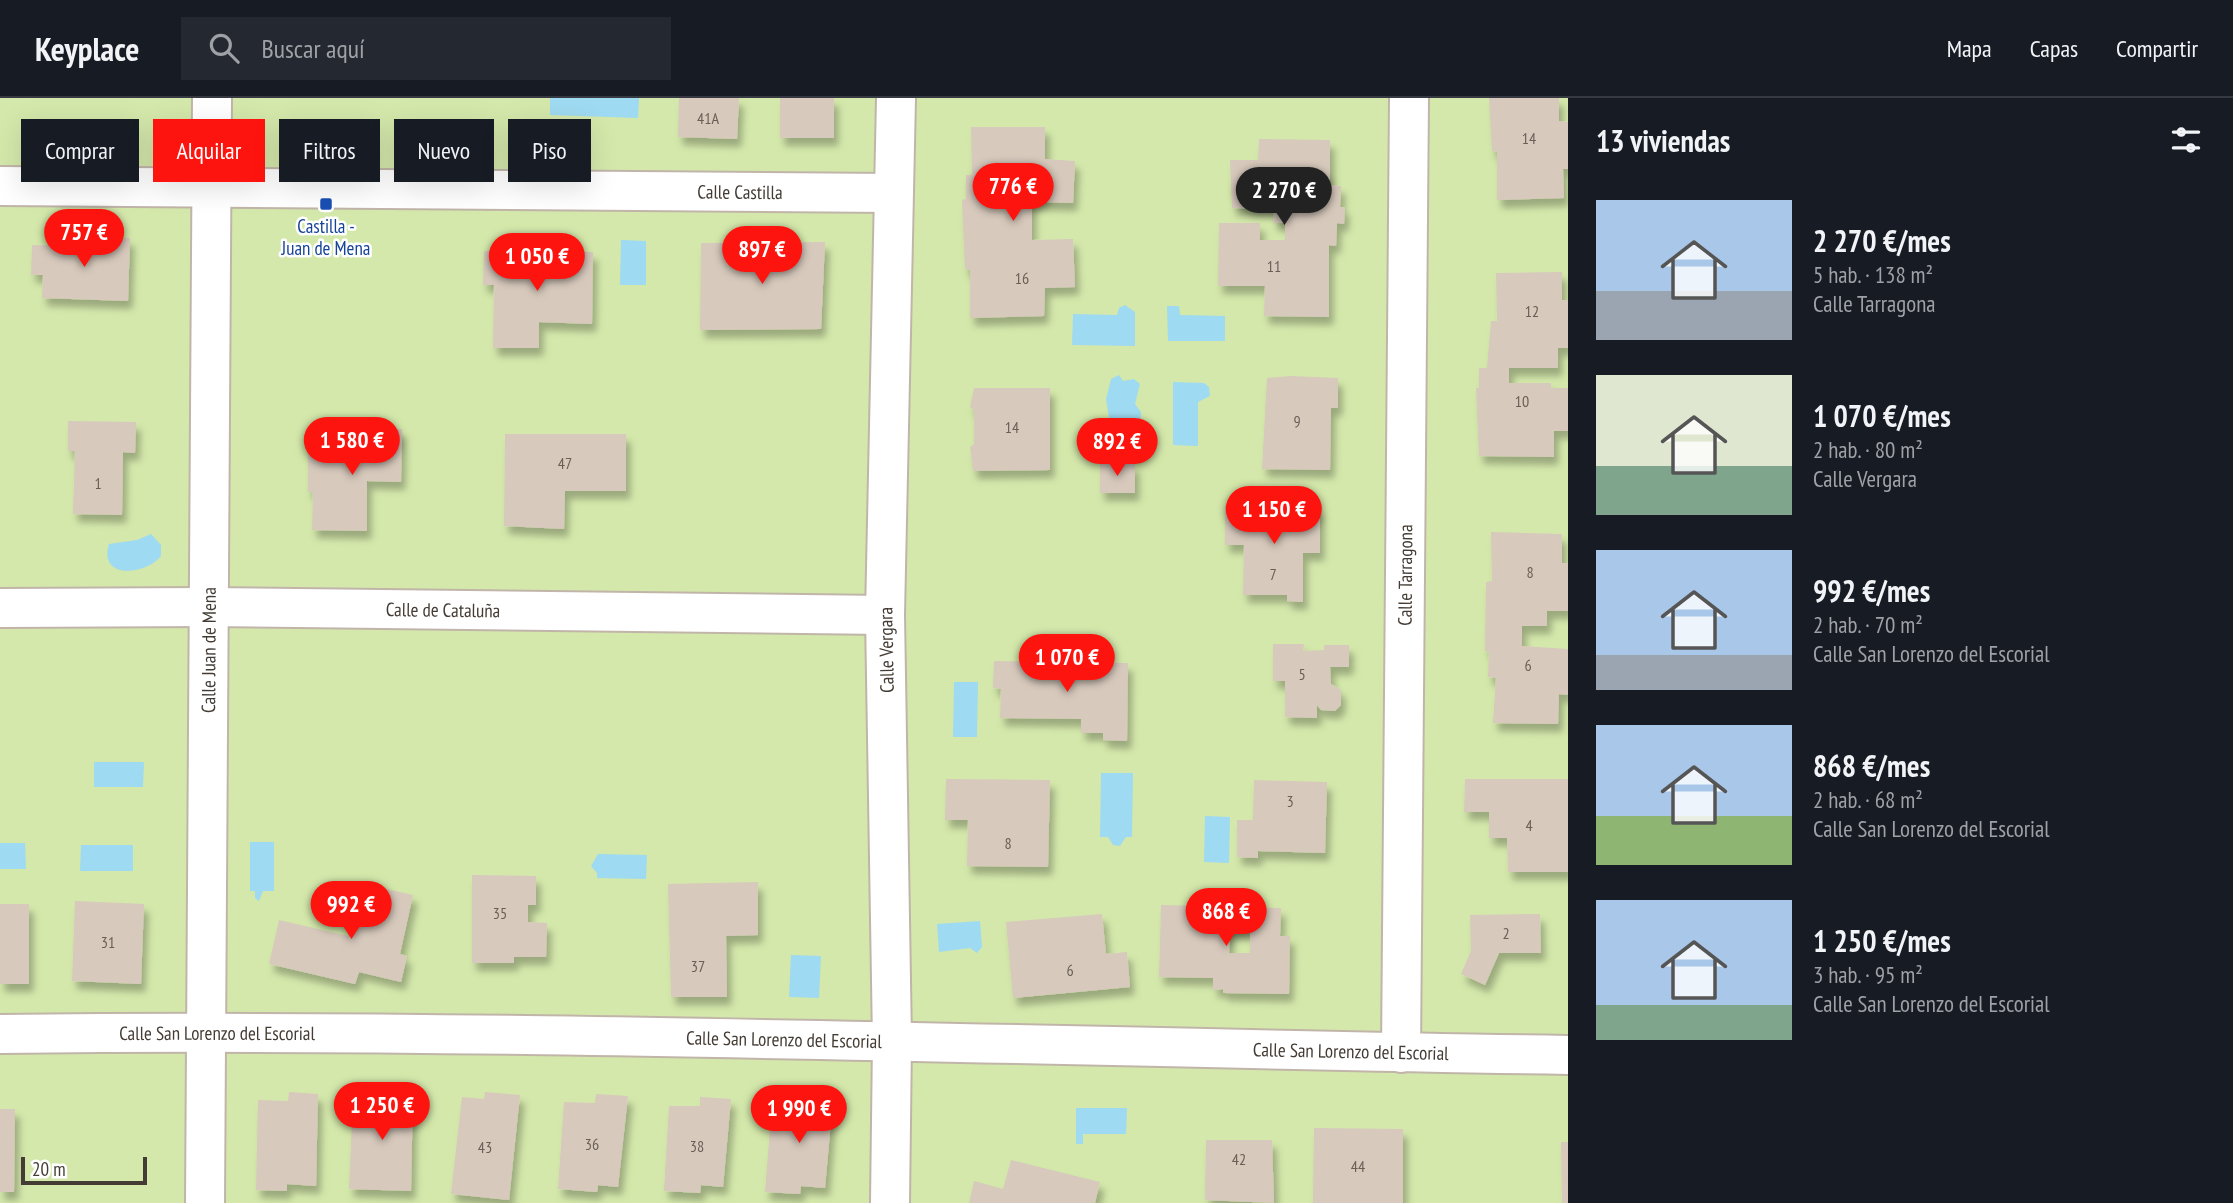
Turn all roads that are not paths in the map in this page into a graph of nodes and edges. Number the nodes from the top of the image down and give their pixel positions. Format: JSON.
{"nodes":[{"id":1,"x":212,"y":98,"type":"edge"},
{"id":2,"x":895,"y":98,"type":"edge"},
{"id":3,"x":1409,"y":98,"type":"edge"},
{"id":4,"x":0,"y":186,"type":"edge"},
{"id":5,"x":212,"y":188,"type":"junction"},
{"id":6,"x":893,"y":193,"type":"junction"},
{"id":7,"x":207,"y":607,"type":"junction"},
{"id":8,"x":0,"y":608,"type":"edge"},
{"id":9,"x":885,"y":615,"type":"junction"},
{"id":10,"x":207,"y":1032,"type":"junction"},
{"id":11,"x":0,"y":1034,"type":"edge"},
{"id":12,"x":892,"y":1041,"type":"junction"},
{"id":13,"x":1401,"y":1053,"type":"junction"},
{"id":14,"x":1568,"y":1055,"type":"edge"},
{"id":15,"x":205,"y":1203,"type":"edge"},
{"id":16,"x":890,"y":1203,"type":"edge"}],
"edges":[{"from":1,"to":5,"type":"street","name":"Calle Juan de Mena"},
{"from":2,"to":6,"type":"street","name":"Calle Vergara"},
{"from":3,"to":13,"type":"street","name":"Calle Tarragona"},
{"from":4,"to":5,"type":"street","name":"Calle Castilla"},
{"from":5,"to":6,"type":"street","name":"Calle Castilla"},
{"from":5,"to":7,"type":"street","name":"Calle Juan de Mena"},
{"from":6,"to":9,"type":"street","name":"Calle Vergara"},
{"from":7,"to":8,"type":"street","name":"Calle de Cataluña"},
{"from":7,"to":9,"type":"street","name":"Calle de Cataluña"},
{"from":7,"to":10,"type":"street","name":"Calle Juan de Mena"},
{"from":9,"to":12,"type":"street","name":"Calle Vergara"},
{"from":10,"to":11,"type":"street","name":"Calle San Lorenzo del Escorial"},
{"from":10,"to":12,"type":"street","name":"Calle San Lorenzo del Escorial"},
{"from":10,"to":15,"type":"street","name":"Calle Juan de Mena"},
{"from":12,"to":13,"type":"street","name":"Calle San Lorenzo del Escorial"},
{"from":12,"to":16,"type":"street","name":"Calle Vergara"},
{"from":13,"to":14,"type":"street","name":"Calle San Lorenzo del Escorial"}]}
